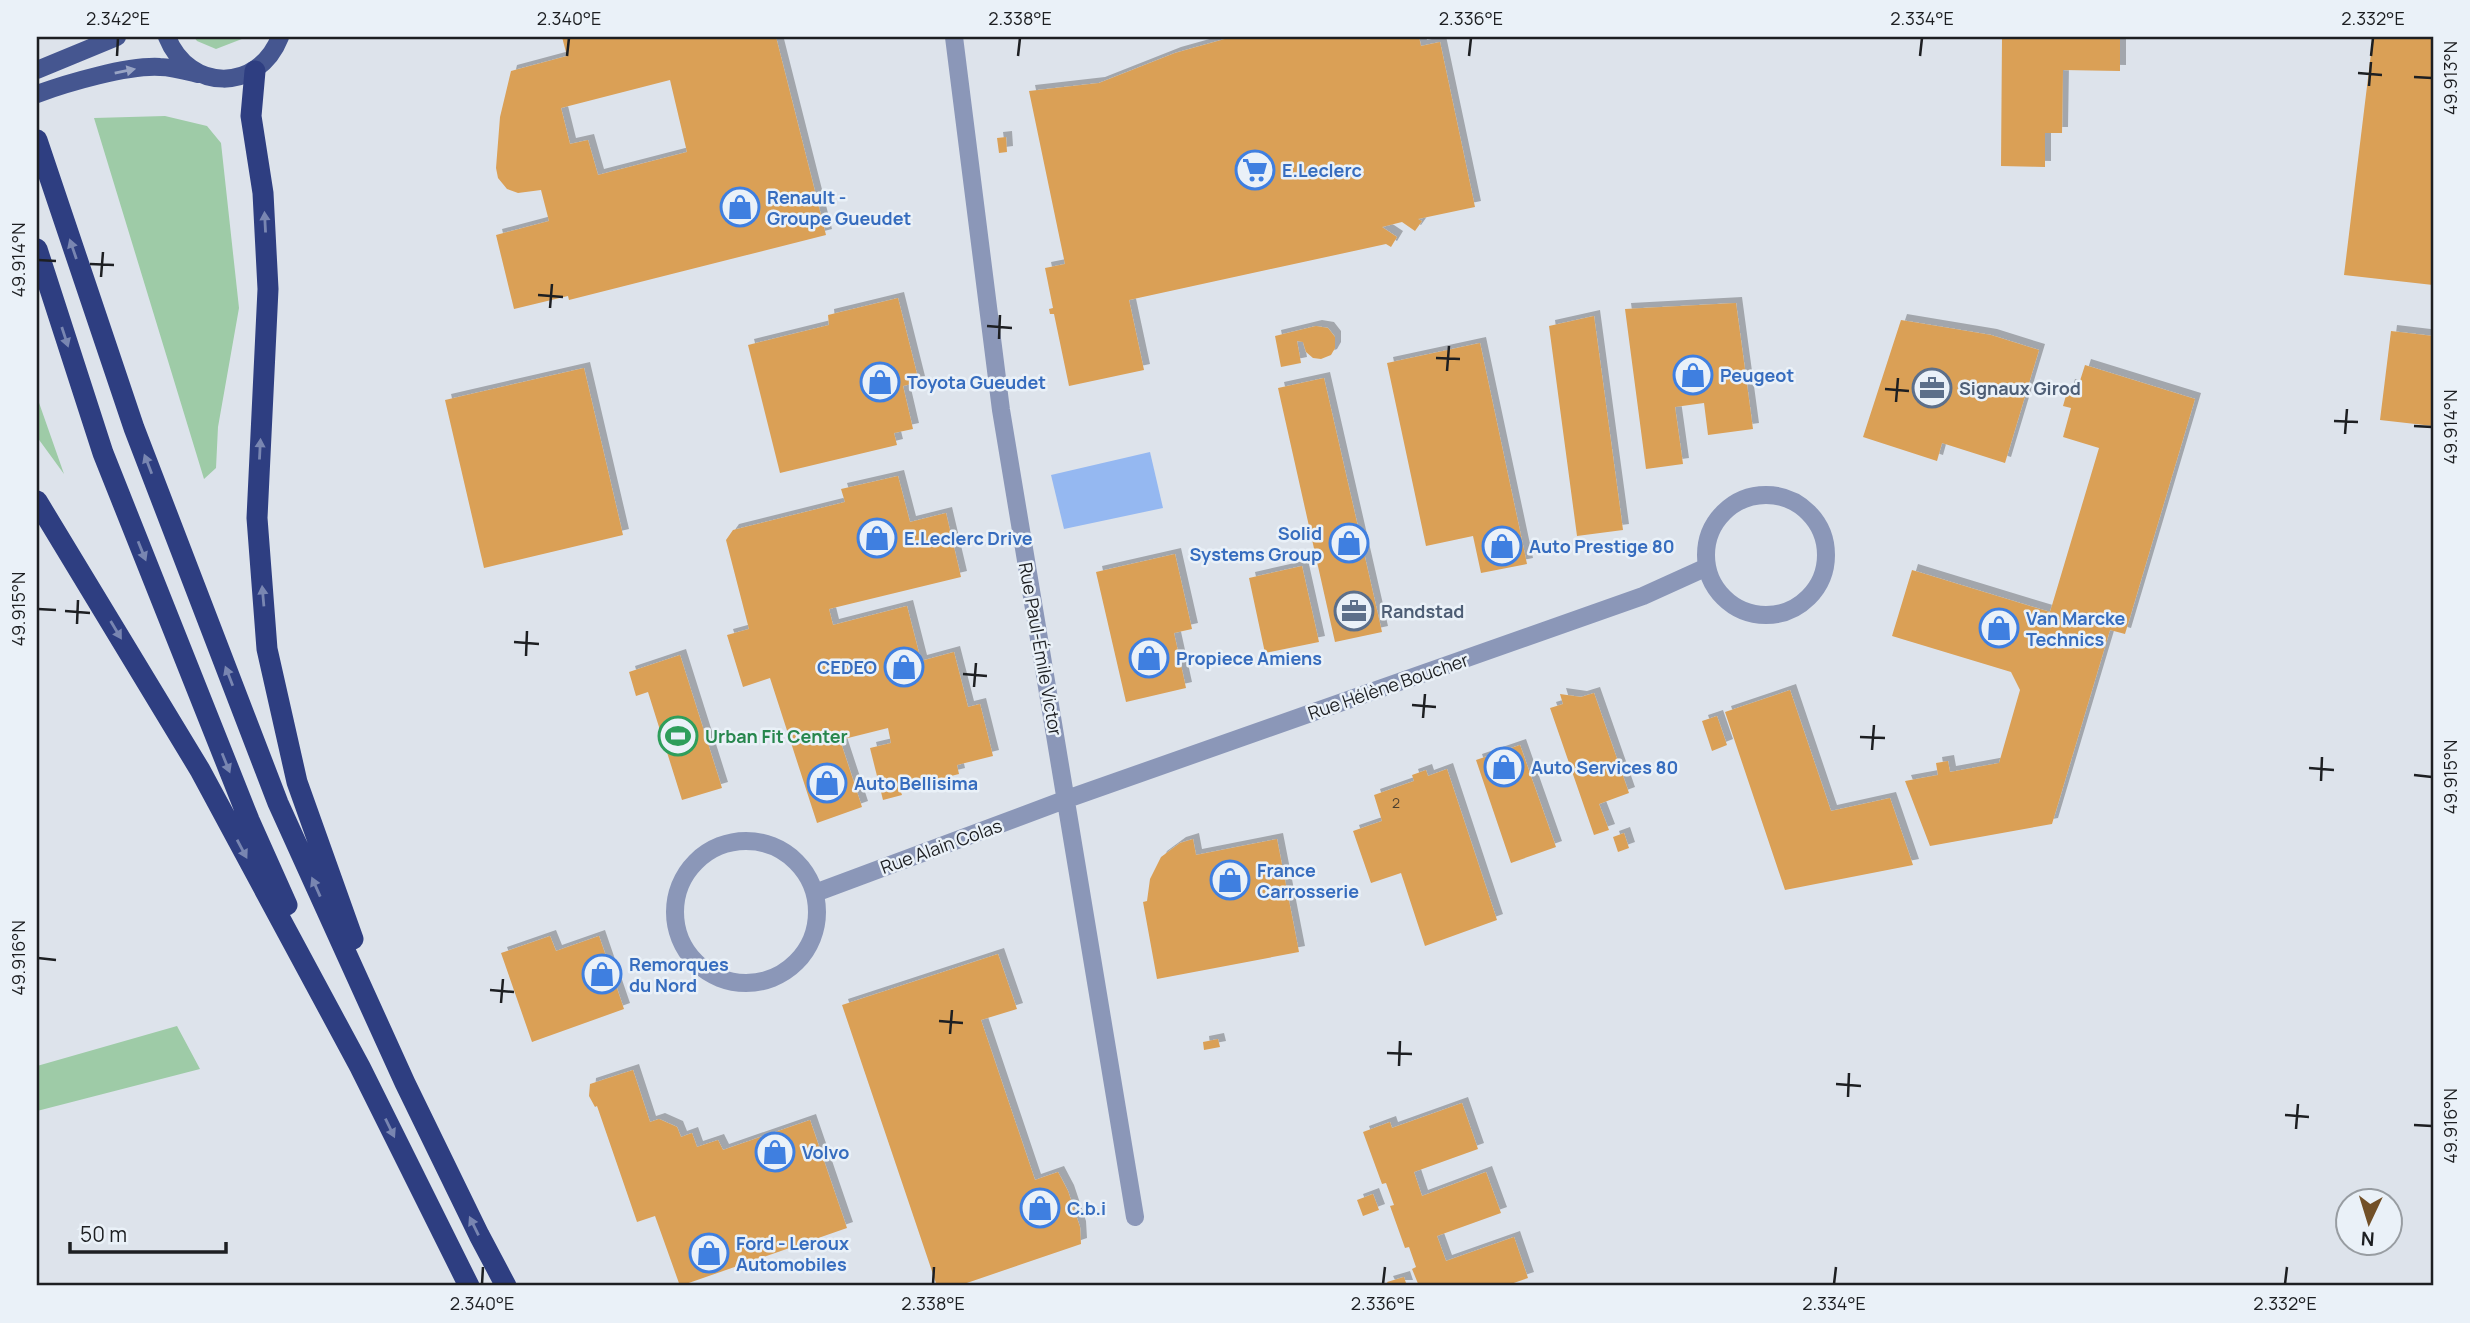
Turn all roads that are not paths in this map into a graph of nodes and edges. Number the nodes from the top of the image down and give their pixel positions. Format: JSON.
{"nodes":[{"id":1,"x":117,"y":37,"type":"edge"},
{"id":2,"x":167,"y":37,"type":"edge"},
{"id":3,"x":954,"y":37,"type":"edge"},
{"id":4,"x":281,"y":38,"type":"edge"},
{"id":5,"x":37,"y":70,"type":"edge"},
{"id":6,"x":255,"y":71,"type":"junction"},
{"id":7,"x":198,"y":74,"type":"junction"},
{"id":8,"x":37,"y":94,"type":"edge"},
{"id":9,"x":37,"y":140,"type":"edge"},
{"id":10,"x":37,"y":249,"type":"edge"},
{"id":11,"x":37,"y":501,"type":"edge"},
{"id":12,"x":1707,"y":567,"type":"junction"},
{"id":13,"x":1067,"y":800,"type":"junction"},
{"id":14,"x":815,"y":893,"type":"junction"},
{"id":15,"x":360,"y":1067,"type":"junction"},
{"id":16,"x":405,"y":1083,"type":"junction"},
{"id":17,"x":1135,"y":1217,"type":"dead end"},
{"id":18,"x":469,"y":1286,"type":"edge"},
{"id":19,"x":506,"y":1286,"type":"edge"}],
"edges":[{"from":1,"to":5,"type":"main road"},
{"from":2,"to":7,"type":"main road"},
{"from":3,"to":13,"type":"street","name":"Rue Paul-Émile Victor"},
{"from":4,"to":6,"type":"main road"},
{"from":6,"to":7,"type":"main road"},
{"from":16,"to":6,"type":"highway","one_way":true},
{"from":8,"to":7,"type":"main road","one_way":true},
{"from":16,"to":9,"type":"highway","one_way":true},
{"from":10,"to":15,"type":"highway","one_way":true},
{"from":11,"to":15,"type":"highway","one_way":true},
{"from":12,"to":12,"type":"street"},
{"from":12,"to":13,"type":"street","name":"Rue Hélène Boucher"},
{"from":13,"to":14,"type":"street","name":"Rue Alain Colas"},
{"from":13,"to":17,"type":"street","name":"Rue Paul-Émile Victor"},
{"from":14,"to":14,"type":"street"},
{"from":15,"to":18,"type":"highway","one_way":true},
{"from":19,"to":16,"type":"highway","one_way":true}]}
